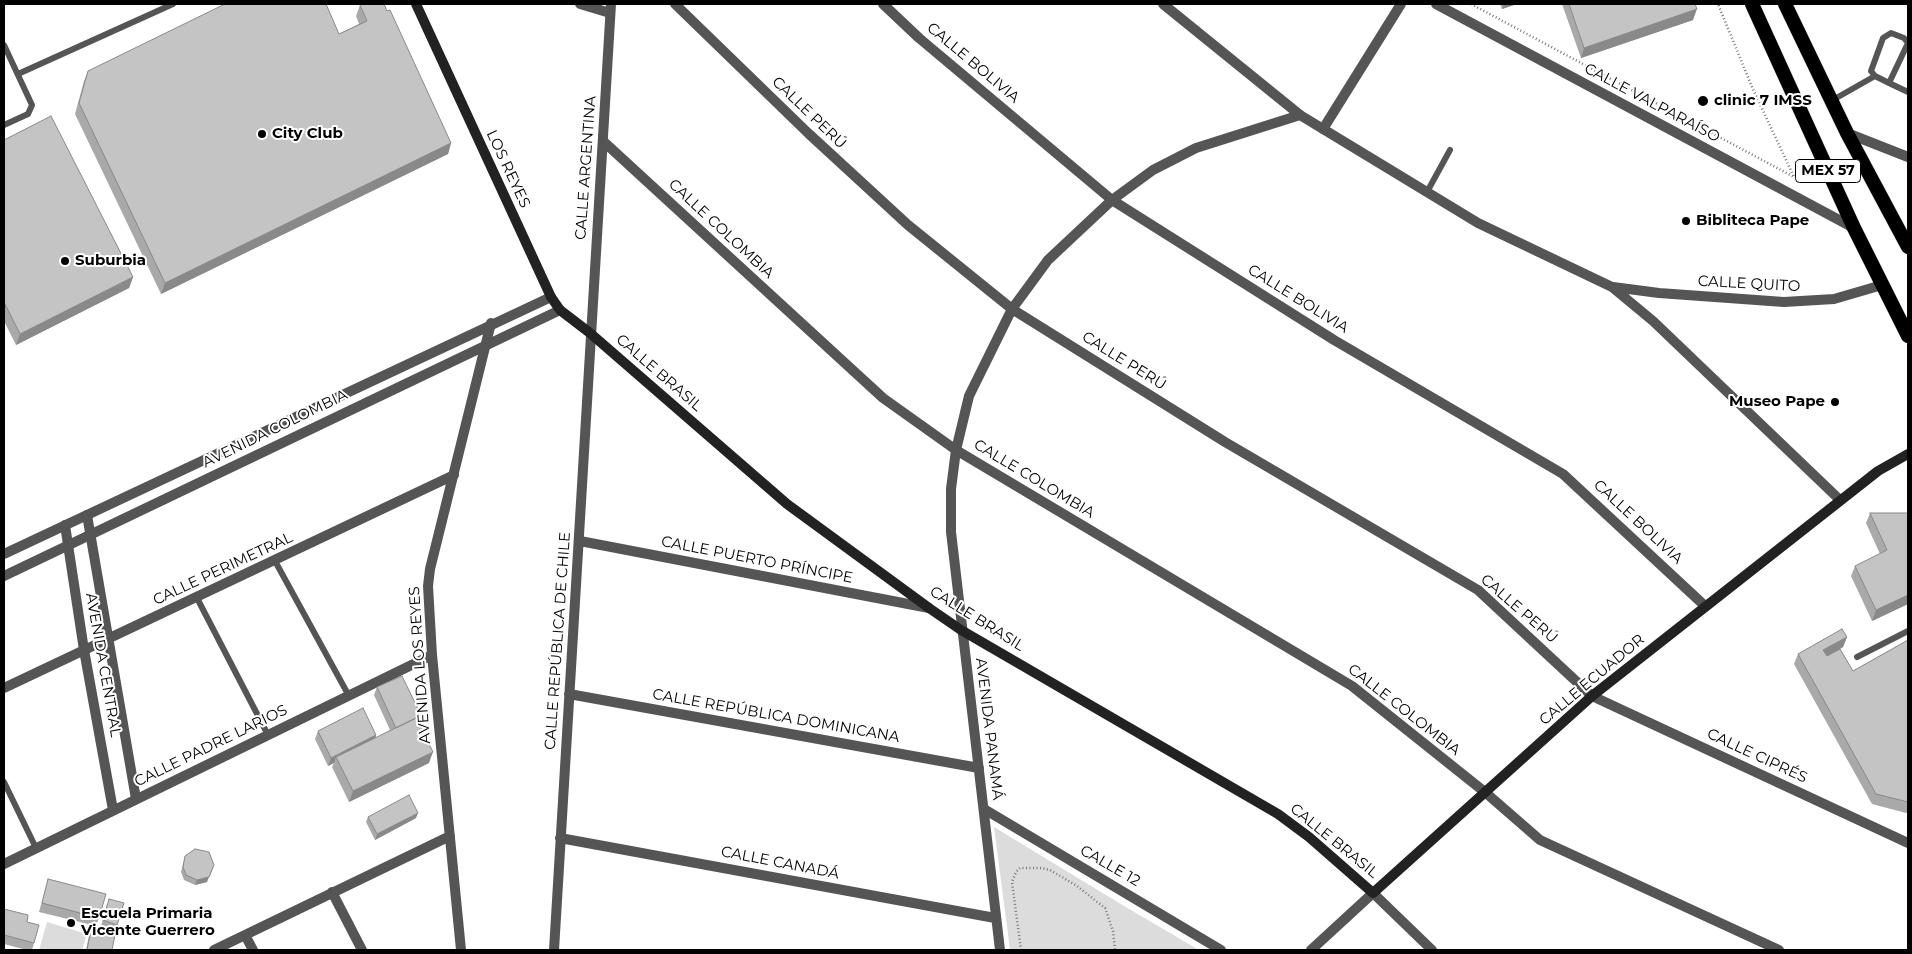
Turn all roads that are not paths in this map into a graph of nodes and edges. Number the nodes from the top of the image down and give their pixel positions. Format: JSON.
{"nodes":[{"id":1,"x":173,"y":4,"type":"edge"},
{"id":2,"x":416,"y":4,"type":"edge"},
{"id":3,"x":580,"y":4,"type":"edge"},
{"id":4,"x":675,"y":4,"type":"edge"},
{"id":5,"x":883,"y":4,"type":"edge"},
{"id":6,"x":1162,"y":4,"type":"edge"},
{"id":7,"x":1401,"y":4,"type":"edge"},
{"id":8,"x":1436,"y":4,"type":"edge"},
{"id":9,"x":1752,"y":4,"type":"edge"},
{"id":10,"x":1785,"y":4,"type":"edge"},
{"id":11,"x":610,"y":8,"type":"edge"},
{"id":12,"x":1908,"y":43,"type":"edge"},
{"id":13,"x":4,"y":45,"type":"edge"},
{"id":14,"x":18,"y":74,"type":"junction"},
{"id":15,"x":1875,"y":76,"type":"junction"},
{"id":16,"x":1889,"y":83,"type":"junction"},
{"id":17,"x":1908,"y":92,"type":"edge"},
{"id":18,"x":1832,"y":101,"type":"junction"},
{"id":19,"x":1300,"y":115,"type":"junction"},
{"id":20,"x":4,"y":125,"type":"edge"},
{"id":21,"x":1323,"y":129,"type":"junction"},
{"id":22,"x":1847,"y":133,"type":"junction"},
{"id":23,"x":604,"y":142,"type":"junction"},
{"id":24,"x":1450,"y":150,"type":"dead end"},
{"id":25,"x":1908,"y":157,"type":"edge"},
{"id":26,"x":1427,"y":192,"type":"junction"},
{"id":27,"x":1112,"y":200,"type":"junction"},
{"id":28,"x":1854,"y":228,"type":"junction"},
{"id":29,"x":1908,"y":247,"type":"edge"},
{"id":30,"x":1882,"y":285,"type":"junction"},
{"id":31,"x":1612,"y":287,"type":"junction"},
{"id":32,"x":551,"y":297,"type":"junction"},
{"id":33,"x":1012,"y":309,"type":"junction"},
{"id":34,"x":560,"y":310,"type":"junction"},
{"id":35,"x":491,"y":323,"type":"junction"},
{"id":36,"x":590,"y":333,"type":"junction"},
{"id":37,"x":1908,"y":336,"type":"edge"},
{"id":38,"x":487,"y":344,"type":"junction"},
{"id":39,"x":956,"y":450,"type":"junction"},
{"id":40,"x":1908,"y":454,"type":"edge"},
{"id":41,"x":454,"y":475,"type":"junction"},
{"id":42,"x":1840,"y":500,"type":"junction"},
{"id":43,"x":87,"y":515,"type":"junction"},
{"id":44,"x":65,"y":525,"type":"junction"},
{"id":45,"x":90,"y":534,"type":"junction"},
{"id":46,"x":580,"y":541,"type":"junction"},
{"id":47,"x":68,"y":545,"type":"junction"},
{"id":48,"x":4,"y":554,"type":"edge"},
{"id":49,"x":275,"y":560,"type":"junction"},
{"id":50,"x":4,"y":576,"type":"edge"},
{"id":51,"x":197,"y":598,"type":"junction"},
{"id":52,"x":1705,"y":606,"type":"junction"},
{"id":53,"x":929,"y":608,"type":"junction"},
{"id":54,"x":961,"y":630,"type":"junction"},
{"id":55,"x":1908,"y":631,"type":"edge"},
{"id":56,"x":107,"y":640,"type":"junction"},
{"id":57,"x":84,"y":650,"type":"junction"},
{"id":58,"x":432,"y":655,"type":"junction"},
{"id":59,"x":1857,"y":657,"type":"dead end"},
{"id":60,"x":4,"y":688,"type":"edge"},
{"id":61,"x":569,"y":694,"type":"junction"},
{"id":62,"x":349,"y":696,"type":"junction"},
{"id":63,"x":1592,"y":696,"type":"junction"},
{"id":64,"x":268,"y":735,"type":"junction"},
{"id":65,"x":979,"y":768,"type":"junction"},
{"id":66,"x":4,"y":782,"type":"edge"},
{"id":67,"x":1486,"y":793,"type":"junction"},
{"id":68,"x":136,"y":799,"type":"junction"},
{"id":69,"x":984,"y":809,"type":"junction"},
{"id":70,"x":113,"y":810,"type":"junction"},
{"id":71,"x":450,"y":836,"type":"junction"},
{"id":72,"x":560,"y":838,"type":"junction"},
{"id":73,"x":1908,"y":843,"type":"edge"},
{"id":74,"x":36,"y":848,"type":"junction"},
{"id":75,"x":4,"y":864,"type":"edge"},
{"id":76,"x":332,"y":892,"type":"junction"},
{"id":77,"x":1373,"y":893,"type":"junction"},
{"id":78,"x":994,"y":918,"type":"junction"},
{"id":79,"x":245,"y":935,"type":"junction"},
{"id":80,"x":214,"y":950,"type":"edge"},
{"id":81,"x":254,"y":950,"type":"edge"},
{"id":82,"x":362,"y":950,"type":"edge"},
{"id":83,"x":461,"y":950,"type":"edge"},
{"id":84,"x":554,"y":950,"type":"edge"},
{"id":85,"x":1000,"y":950,"type":"edge"},
{"id":86,"x":1221,"y":950,"type":"edge"},
{"id":87,"x":1312,"y":950,"type":"edge"},
{"id":88,"x":1432,"y":950,"type":"edge"},
{"id":89,"x":1779,"y":950,"type":"edge"}],
"edges":[{"from":1,"to":14,"type":"lane"},
{"from":2,"to":32,"type":"main road","name":"LOS REYES"},
{"from":3,"to":11,"type":"street"},
{"from":4,"to":33,"type":"street","name":"CALLE PERÚ"},
{"from":5,"to":27,"type":"street","name":"CALLE BOLIVIA"},
{"from":6,"to":19,"type":"street"},
{"from":7,"to":21,"type":"street"},
{"from":8,"to":28,"type":"street","name":"CALLE VALPARAÍSO"},
{"from":9,"to":28,"type":"highway","number":"MEX 57"},
{"from":10,"to":18,"type":"highway","number":"MEX 57"},
{"from":11,"to":23,"type":"street","name":"CALLE ARGENTINA"},
{"from":12,"to":15,"type":"lane"},
{"from":12,"to":16,"type":"lane"},
{"from":13,"to":14,"type":"lane"},
{"from":14,"to":20,"type":"lane"},
{"from":15,"to":16,"type":"lane"},
{"from":15,"to":18,"type":"lane"},
{"from":16,"to":17,"type":"lane"},
{"from":18,"to":22,"type":"highway","number":"MEX 57"},
{"from":19,"to":21,"type":"street"},
{"from":19,"to":27,"type":"street","name":"AVENIDA PANAMÁ"},
{"from":21,"to":26,"type":"street"},
{"from":22,"to":25,"type":"street"},
{"from":22,"to":29,"type":"highway","number":"MEX 57"},
{"from":23,"to":36,"type":"street","name":"CALLE ARGENTINA"},
{"from":23,"to":39,"type":"street","name":"CALLE COLOMBIA"},
{"from":24,"to":26,"type":"lane"},
{"from":26,"to":31,"type":"street"},
{"from":27,"to":33,"type":"street","name":"AVENIDA PANAMÁ"},
{"from":27,"to":52,"type":"street","name":"CALLE BOLIVIA"},
{"from":28,"to":30,"type":"highway","number":"MEX 57"},
{"from":30,"to":31,"type":"street","name":"CALLE QUITO"},
{"from":30,"to":37,"type":"highway","number":"MEX 57"},
{"from":31,"to":42,"type":"street"},
{"from":32,"to":34,"type":"main road","name":"LOS REYES"},
{"from":32,"to":35,"type":"street","name":"AVENIDA COLOMBIA"},
{"from":33,"to":39,"type":"street","name":"AVENIDA PANAMÁ"},
{"from":33,"to":63,"type":"street","name":"CALLE PERÚ"},
{"from":34,"to":36,"type":"main road","name":"LOS REYES"},
{"from":34,"to":38,"type":"street","name":"AVENIDA COLOMBIA"},
{"from":35,"to":38,"type":"street","name":"AVENIDA LOS REYES"},
{"from":35,"to":43,"type":"street","name":"AVENIDA COLOMBIA"},
{"from":36,"to":46,"type":"street","name":"CALLE REPÚBLICA DE CHILE"},
{"from":36,"to":53,"type":"main road","name":"CALLE BRASIL"},
{"from":38,"to":41,"type":"street","name":"AVENIDA LOS REYES"},
{"from":38,"to":45,"type":"street","name":"AVENIDA COLOMBIA"},
{"from":39,"to":54,"type":"street","name":"AVENIDA PANAMÁ"},
{"from":39,"to":67,"type":"street","name":"CALLE COLOMBIA"},
{"from":40,"to":42,"type":"main road","name":"CALLE ECUADOR"},
{"from":41,"to":49,"type":"street","name":"CALLE PERIMETRAL"},
{"from":41,"to":58,"type":"street","name":"AVENIDA LOS REYES"},
{"from":42,"to":52,"type":"main road","name":"CALLE ECUADOR"},
{"from":43,"to":44,"type":"street","name":"AVENIDA COLOMBIA"},
{"from":43,"to":45,"type":"street","name":"AVENIDA CENTRAL"},
{"from":44,"to":47,"type":"street","name":"AVENIDA CENTRAL"},
{"from":44,"to":48,"type":"street","name":"AVENIDA COLOMBIA"},
{"from":45,"to":47,"type":"street","name":"AVENIDA COLOMBIA"},
{"from":45,"to":56,"type":"street","name":"AVENIDA CENTRAL"},
{"from":46,"to":53,"type":"street","name":"CALLE PUERTO PRÍNCIPE"},
{"from":46,"to":61,"type":"street","name":"CALLE REPÚBLICA DE CHILE"},
{"from":47,"to":50,"type":"street","name":"AVENIDA COLOMBIA"},
{"from":47,"to":57,"type":"street","name":"AVENIDA CENTRAL"},
{"from":49,"to":51,"type":"street","name":"CALLE PERIMETRAL"},
{"from":49,"to":62,"type":"lane"},
{"from":51,"to":56,"type":"street","name":"CALLE PERIMETRAL"},
{"from":51,"to":64,"type":"lane"},
{"from":52,"to":63,"type":"main road","name":"CALLE ECUADOR"},
{"from":53,"to":54,"type":"main road","name":"CALLE BRASIL"},
{"from":54,"to":65,"type":"street","name":"AVENIDA PANAMÁ"},
{"from":54,"to":77,"type":"main road","name":"CALLE BRASIL"},
{"from":55,"to":59,"type":"lane"},
{"from":56,"to":57,"type":"street","name":"CALLE PERIMETRAL"},
{"from":56,"to":68,"type":"street","name":"AVENIDA CENTRAL"},
{"from":57,"to":60,"type":"street","name":"CALLE PERIMETRAL"},
{"from":57,"to":70,"type":"street","name":"AVENIDA CENTRAL"},
{"from":58,"to":62,"type":"street","name":"CALLE PADRE LARIOS"},
{"from":58,"to":71,"type":"street","name":"AVENIDA LOS REYES"},
{"from":61,"to":65,"type":"street","name":"CALLE REPÚBLICA DOMINICANA"},
{"from":61,"to":72,"type":"street","name":"CALLE REPÚBLICA DE CHILE"},
{"from":62,"to":64,"type":"street","name":"CALLE PADRE LARIOS"},
{"from":63,"to":67,"type":"main road","name":"CALLE ECUADOR"},
{"from":63,"to":73,"type":"street","name":"CALLE CIPRÉS"},
{"from":64,"to":68,"type":"street","name":"CALLE PADRE LARIOS"},
{"from":65,"to":69,"type":"street","name":"AVENIDA PANAMÁ"},
{"from":66,"to":74,"type":"lane"},
{"from":67,"to":77,"type":"main road","name":"CALLE ECUADOR"},
{"from":67,"to":89,"type":"street","name":"CALLE COLOMBIA"},
{"from":68,"to":70,"type":"street","name":"CALLE PADRE LARIOS"},
{"from":69,"to":78,"type":"street","name":"AVENIDA PANAMÁ"},
{"from":69,"to":86,"type":"street","name":"CALLE 12"},
{"from":70,"to":74,"type":"street","name":"CALLE PADRE LARIOS"},
{"from":71,"to":76,"type":"street"},
{"from":71,"to":83,"type":"street","name":"AVENIDA LOS REYES"},
{"from":72,"to":78,"type":"street","name":"CALLE CANADÁ"},
{"from":72,"to":84,"type":"street","name":"CALLE REPÚBLICA DE CHILE"},
{"from":74,"to":75,"type":"street","name":"CALLE PADRE LARIOS"},
{"from":76,"to":79,"type":"street"},
{"from":76,"to":82,"type":"street"},
{"from":77,"to":87,"type":"street","name":"CALLE ECUADOR"},
{"from":77,"to":88,"type":"street"},
{"from":78,"to":85,"type":"street","name":"AVENIDA PANAMÁ"},
{"from":79,"to":80,"type":"street"},
{"from":79,"to":81,"type":"street"}]}
